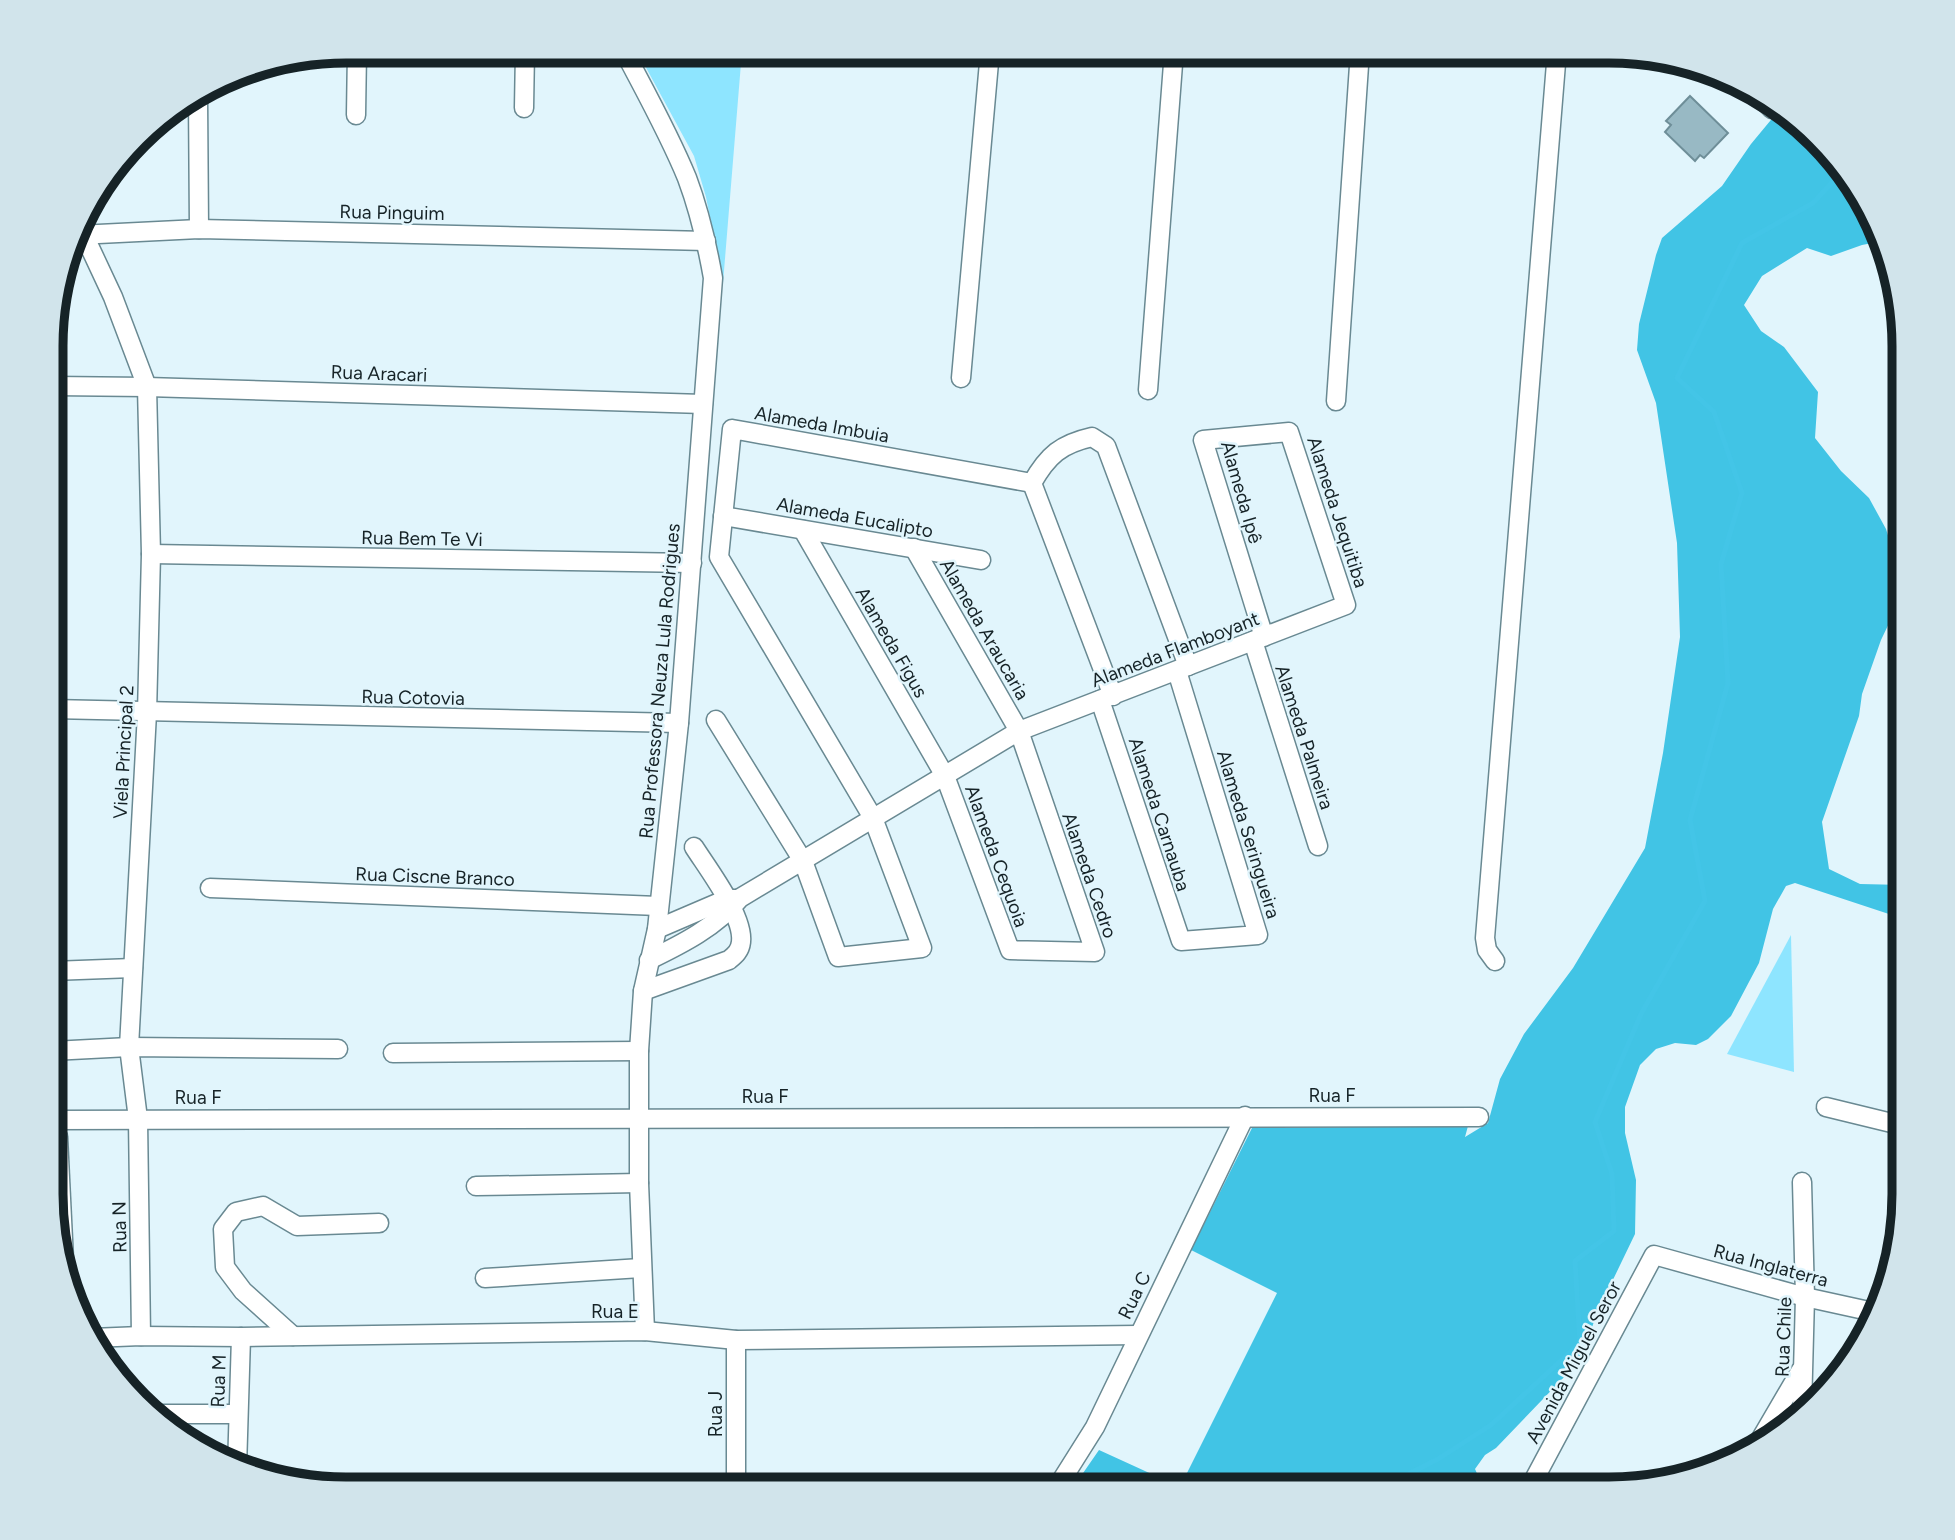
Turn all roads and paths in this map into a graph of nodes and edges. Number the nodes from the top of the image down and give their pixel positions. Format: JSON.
{"nodes":[{"id":1,"x":357,"y":63,"type":"edge"},
{"id":2,"x":525,"y":63,"type":"edge"},
{"id":3,"x":630,"y":63,"type":"edge"},
{"id":4,"x":989,"y":63,"type":"edge"},
{"id":5,"x":1173,"y":63,"type":"edge"},
{"id":6,"x":1359,"y":63,"type":"edge"},
{"id":7,"x":1556,"y":63,"type":"edge"},
{"id":8,"x":198,"y":105,"type":"edge"},
{"id":9,"x":524,"y":108,"type":"dead end"},
{"id":10,"x":356,"y":115,"type":"dead end"},
{"id":11,"x":199,"y":229,"type":"junction"},
{"id":12,"x":87,"y":233,"type":"edge"},
{"id":13,"x":84,"y":241,"type":"edge"},
{"id":14,"x":706,"y":241,"type":"junction"},
{"id":15,"x":961,"y":378,"type":"dead end"},
{"id":16,"x":63,"y":386,"type":"edge"},
{"id":17,"x":147,"y":387,"type":"junction"},
{"id":18,"x":1148,"y":390,"type":"dead end"},
{"id":19,"x":1336,"y":401,"type":"dead end"},
{"id":20,"x":703,"y":404,"type":"junction"},
{"id":21,"x":1289,"y":432,"type":"joint"},
{"id":22,"x":1032,"y":483,"type":"junction"},
{"id":23,"x":723,"y":516,"type":"junction"},
{"id":24,"x":803,"y":530,"type":"junction"},
{"id":25,"x":914,"y":548,"type":"junction"},
{"id":26,"x":151,"y":554,"type":"junction"},
{"id":27,"x":981,"y":560,"type":"dead end"},
{"id":28,"x":692,"y":563,"type":"junction"},
{"id":29,"x":1346,"y":606,"type":"joint"},
{"id":30,"x":1258,"y":639,"type":"junction"},
{"id":31,"x":1182,"y":669,"type":"junction"},
{"id":32,"x":1107,"y":698,"type":"junction"},
{"id":33,"x":63,"y":709,"type":"edge"},
{"id":34,"x":147,"y":713,"type":"junction"},
{"id":35,"x":716,"y":720,"type":"dead end"},
{"id":36,"x":679,"y":723,"type":"junction"},
{"id":37,"x":1019,"y":732,"type":"junction"},
{"id":38,"x":945,"y":776,"type":"junction"},
{"id":39,"x":873,"y":818,"type":"junction"},
{"id":40,"x":1318,"y":846,"type":"dead end"},
{"id":41,"x":694,"y":847,"type":"dead end"},
{"id":42,"x":803,"y":860,"type":"junction"},
{"id":43,"x":210,"y":888,"type":"dead end"},
{"id":44,"x":733,"y":902,"type":"junction"},
{"id":45,"x":658,"y":906,"type":"junction"},
{"id":46,"x":657,"y":929,"type":"junction"},
{"id":47,"x":1181,"y":941,"type":"joint"},
{"id":48,"x":1010,"y":950,"type":"joint"},
{"id":49,"x":649,"y":960,"type":"junction"},
{"id":50,"x":1495,"y":961,"type":"dead end"},
{"id":51,"x":133,"y":968,"type":"junction"},
{"id":52,"x":63,"y":971,"type":"edge"},
{"id":53,"x":643,"y":991,"type":"junction"},
{"id":54,"x":130,"y":1047,"type":"junction"},
{"id":55,"x":338,"y":1049,"type":"dead end"},
{"id":56,"x":63,"y":1050,"type":"edge"},
{"id":57,"x":639,"y":1051,"type":"junction"},
{"id":58,"x":393,"y":1053,"type":"dead end"},
{"id":59,"x":1826,"y":1107,"type":"dead end"},
{"id":60,"x":1245,"y":1116,"type":"junction"},
{"id":61,"x":1479,"y":1117,"type":"dead end"},
{"id":62,"x":138,"y":1118,"type":"junction"},
{"id":63,"x":639,"y":1118,"type":"junction"},
{"id":64,"x":1892,"y":1123,"type":"edge"},
{"id":65,"x":63,"y":1127,"type":"edge"},
{"id":66,"x":1802,"y":1182,"type":"dead end"},
{"id":67,"x":639,"y":1183,"type":"junction"},
{"id":68,"x":476,"y":1186,"type":"dead end"},
{"id":69,"x":379,"y":1223,"type":"dead end"},
{"id":70,"x":1654,"y":1255,"type":"joint"},
{"id":71,"x":641,"y":1268,"type":"junction"},
{"id":72,"x":485,"y":1278,"type":"dead end"},
{"id":73,"x":1805,"y":1297,"type":"junction"},
{"id":74,"x":1867,"y":1310,"type":"edge"},
{"id":75,"x":645,"y":1331,"type":"junction"},
{"id":76,"x":141,"y":1335,"type":"junction"},
{"id":77,"x":1138,"y":1335,"type":"junction"},
{"id":78,"x":293,"y":1336,"type":"junction"},
{"id":79,"x":102,"y":1337,"type":"edge"},
{"id":80,"x":240,"y":1337,"type":"junction"},
{"id":81,"x":736,"y":1340,"type":"junction"},
{"id":82,"x":1802,"y":1368,"type":"junction"},
{"id":83,"x":1802,"y":1401,"type":"edge"},
{"id":84,"x":238,"y":1413,"type":"junction"},
{"id":85,"x":167,"y":1414,"type":"edge"},
{"id":86,"x":1767,"y":1429,"type":"edge"},
{"id":87,"x":237,"y":1455,"type":"edge"},
{"id":88,"x":736,"y":1477,"type":"edge"},
{"id":89,"x":1064,"y":1477,"type":"edge"},
{"id":90,"x":1535,"y":1477,"type":"edge"}],
"edges":[{"from":1,"to":10,"type":"street"},
{"from":2,"to":9,"type":"street"},
{"from":3,"to":14,"type":"street","name":"Rua Professora Neuza Lula Rodrigues"},
{"from":4,"to":15,"type":"street"},
{"from":5,"to":18,"type":"street"},
{"from":6,"to":19,"type":"street"},
{"from":7,"to":50,"type":"street"},
{"from":8,"to":11,"type":"street"},
{"from":11,"to":12,"type":"street","name":"Rua Pinguim"},
{"from":11,"to":14,"type":"street","name":"Rua Pinguim"},
{"from":13,"to":17,"type":"street","name":"Viela Principal 2"},
{"from":14,"to":20,"type":"street","name":"Rua Professora Neuza Lula Rodrigues"},
{"from":16,"to":17,"type":"street","name":"Rua Aracari"},
{"from":17,"to":20,"type":"street","name":"Rua Aracari"},
{"from":17,"to":26,"type":"street","name":"Viela Principal 2"},
{"from":20,"to":28,"type":"street","name":"Rua Professora Neuza Lula Rodrigues"},
{"from":21,"to":29,"type":"street","name":"Alameda Jequitiba"},
{"from":21,"to":30,"type":"street","name":"Alameda Ipê"},
{"from":22,"to":23,"type":"street","name":"Alameda Imbuia"},
{"from":22,"to":31,"type":"street"},
{"from":22,"to":32,"type":"street","name":"Alameda Carnauba"},
{"from":23,"to":24,"type":"street","name":"Alameda Eucalipto"},
{"from":23,"to":39,"type":"street","name":"Alameda Imbuia"},
{"from":24,"to":25,"type":"street","name":"Alameda Eucalipto"},
{"from":24,"to":38,"type":"street","name":"Alameda Figus"},
{"from":25,"to":27,"type":"street","name":"Alameda Eucalipto"},
{"from":25,"to":37,"type":"street","name":"Alameda Araucaria"},
{"from":26,"to":28,"type":"street","name":"Rua Bem Te Vi"},
{"from":26,"to":34,"type":"street","name":"Viela Principal 2"},
{"from":28,"to":36,"type":"street","name":"Rua Professora Neuza Lula Rodrigues"},
{"from":29,"to":30,"type":"street","name":"Alameda Flamboyant"},
{"from":30,"to":31,"type":"street","name":"Alameda Flamboyant"},
{"from":30,"to":40,"type":"street","name":"Alameda Palmeira"},
{"from":31,"to":32,"type":"street","name":"Alameda Flamboyant"},
{"from":31,"to":47,"type":"street","name":"Alameda Seringueira"},
{"from":32,"to":37,"type":"street","name":"Alameda Flamboyant"},
{"from":32,"to":47,"type":"street","name":"Alameda Carnauba"},
{"from":33,"to":34,"type":"street","name":"Rua Cotovia"},
{"from":34,"to":36,"type":"street","name":"Rua Cotovia"},
{"from":34,"to":51,"type":"street","name":"Viela Principal 2"},
{"from":35,"to":42,"type":"street"},
{"from":36,"to":45,"type":"street","name":"Rua Professora Neuza Lula Rodrigues"},
{"from":37,"to":38,"type":"street","name":"Alameda Flamboyant"},
{"from":37,"to":48,"type":"street","name":"Alameda Cedro"},
{"from":38,"to":39,"type":"street","name":"Alameda Flamboyant"},
{"from":38,"to":48,"type":"street","name":"Alameda Cequoia"},
{"from":39,"to":42,"type":"street","name":"Alameda Flamboyant"},
{"from":39,"to":42,"type":"street"},
{"from":41,"to":44,"type":"street"},
{"from":42,"to":44,"type":"street","name":"Alameda Flamboyant"},
{"from":43,"to":45,"type":"street","name":"Rua Ciscne Branco"},
{"from":44,"to":46,"type":"street"},
{"from":44,"to":49,"type":"street"},
{"from":44,"to":53,"type":"street"},
{"from":45,"to":46,"type":"street","name":"Rua Professora Neuza Lula Rodrigues"},
{"from":46,"to":49,"type":"street","name":"Rua Professora Neuza Lula Rodrigues"},
{"from":49,"to":53,"type":"street","name":"Rua Professora Neuza Lula Rodrigues"},
{"from":51,"to":52,"type":"street"},
{"from":51,"to":54,"type":"street","name":"Viela Principal 2"},
{"from":53,"to":57,"type":"street","name":"Rua Professora Neuza Lula Rodrigues"},
{"from":54,"to":55,"type":"street"},
{"from":54,"to":56,"type":"street"},
{"from":54,"to":62,"type":"street","name":"Viela Principal 2"},
{"from":57,"to":58,"type":"street"},
{"from":57,"to":63,"type":"street","name":"Rua Professora Neuza Lula Rodrigues"},
{"from":59,"to":64,"type":"street"},
{"from":60,"to":61,"type":"street","name":"Rua F"},
{"from":60,"to":63,"type":"street","name":"Rua F"},
{"from":60,"to":77,"type":"street","name":"Rua C"},
{"from":62,"to":63,"type":"street","name":"Rua F"},
{"from":62,"to":65,"type":"street","name":"Rua F"},
{"from":62,"to":76,"type":"street","name":"Rua N"},
{"from":63,"to":67,"type":"street","name":"Rua Professora Neuza Lula Rodrigues"},
{"from":66,"to":73,"type":"street","name":"Rua Chile"},
{"from":67,"to":68,"type":"street"},
{"from":67,"to":71,"type":"street","name":"Rua Professora Neuza Lula Rodrigues"},
{"from":69,"to":78,"type":"street"},
{"from":70,"to":73,"type":"street","name":"Rua Inglaterra"},
{"from":70,"to":90,"type":"street","name":"Avenida Miguel Seror"},
{"from":71,"to":72,"type":"street"},
{"from":71,"to":75,"type":"street","name":"Rua Professora Neuza Lula Rodrigues"},
{"from":73,"to":74,"type":"street","name":"Rua Inglaterra"},
{"from":73,"to":82,"type":"street","name":"Rua Chile"},
{"from":75,"to":78,"type":"street","name":"Rua E"},
{"from":75,"to":81,"type":"street","name":"Rua E"},
{"from":76,"to":79,"type":"street","name":"Rua E"},
{"from":76,"to":80,"type":"street","name":"Rua E"},
{"from":77,"to":81,"type":"street","name":"Rua E"},
{"from":77,"to":89,"type":"street","name":"Rua C"},
{"from":78,"to":80,"type":"street","name":"Rua E"},
{"from":80,"to":84,"type":"street","name":"Rua M"},
{"from":81,"to":88,"type":"street","name":"Rua J"},
{"from":82,"to":83,"type":"street","name":"Rua Chile"},
{"from":82,"to":86,"type":"street"},
{"from":84,"to":85,"type":"street"},
{"from":84,"to":87,"type":"street","name":"Rua M"}]}
